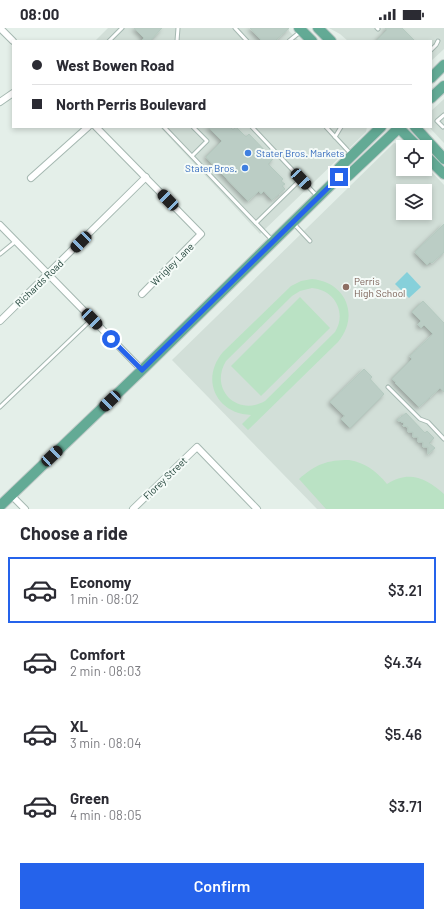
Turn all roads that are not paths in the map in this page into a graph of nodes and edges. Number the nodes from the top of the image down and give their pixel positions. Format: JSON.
{"nodes":[{"id":1,"x":0,"y":28,"type":"edge"},
{"id":2,"x":122,"y":28,"type":"edge"},
{"id":3,"x":178,"y":28,"type":"edge"},
{"id":4,"x":235,"y":28,"type":"edge"},
{"id":5,"x":318,"y":28,"type":"edge"},
{"id":6,"x":302,"y":29,"type":"edge"},
{"id":7,"x":12,"y":40,"type":"edge"},
{"id":8,"x":111,"y":40,"type":"edge"},
{"id":9,"x":177,"y":40,"type":"edge"},
{"id":10,"x":246,"y":40,"type":"edge"},
{"id":11,"x":290,"y":40,"type":"edge"},
{"id":12,"x":311,"y":40,"type":"edge"},
{"id":13,"x":330,"y":40,"type":"edge"},
{"id":14,"x":438,"y":41,"type":"dead end"},
{"id":15,"x":432,"y":49,"type":"edge"},
{"id":16,"x":444,"y":65,"type":"edge"},
{"id":17,"x":432,"y":77,"type":"edge"},
{"id":18,"x":444,"y":86,"type":"edge"},
{"id":19,"x":12,"y":94,"type":"edge"},
{"id":20,"x":432,"y":97,"type":"edge"},
{"id":21,"x":0,"y":102,"type":"edge"},
{"id":22,"x":444,"y":115,"type":"edge"},
{"id":23,"x":443,"y":127,"type":"dead end"},
{"id":24,"x":87,"y":128,"type":"edge"},
{"id":25,"x":97,"y":128,"type":"edge"},
{"id":26,"x":166,"y":128,"type":"edge"},
{"id":27,"x":194,"y":128,"type":"edge"},
{"id":28,"x":253,"y":128,"type":"edge"},
{"id":29,"x":327,"y":128,"type":"edge"},
{"id":30,"x":340,"y":128,"type":"edge"},
{"id":31,"x":379,"y":128,"type":"edge"},
{"id":32,"x":398,"y":128,"type":"edge"},
{"id":33,"x":400,"y":128,"type":"edge"},
{"id":34,"x":416,"y":128,"type":"edge"},
{"id":35,"x":335,"y":137,"type":"junction"},
{"id":36,"x":411,"y":140,"type":"edge"},
{"id":37,"x":192,"y":156,"type":"junction"},
{"id":38,"x":352,"y":156,"type":"junction"},
{"id":39,"x":444,"y":159,"type":"edge"},
{"id":40,"x":432,"y":162,"type":"edge"},
{"id":41,"x":444,"y":174,"type":"edge"},
{"id":42,"x":146,"y":177,"type":"junction"},
{"id":43,"x":339,"y":177,"type":"junction"},
{"id":44,"x":31,"y":178,"type":"dead end"},
{"id":45,"x":301,"y":179,"type":"junction"},
{"id":46,"x":318,"y":197,"type":"junction"},
{"id":47,"x":256,"y":223,"type":"junction"},
{"id":48,"x":293,"y":223,"type":"junction"},
{"id":49,"x":0,"y":225,"type":"edge"},
{"id":50,"x":16,"y":241,"type":"junction"},
{"id":51,"x":274,"y":241,"type":"junction"},
{"id":52,"x":310,"y":241,"type":"dead end"},
{"id":53,"x":0,"y":254,"type":"edge"},
{"id":54,"x":49,"y":274,"type":"junction"},
{"id":55,"x":142,"y":294,"type":"dead end"},
{"id":56,"x":92,"y":319,"type":"junction"},
{"id":57,"x":0,"y":321,"type":"edge"},
{"id":58,"x":142,"y":370,"type":"junction"},
{"id":59,"x":388,"y":387,"type":"dead end"},
{"id":60,"x":0,"y":407,"type":"edge"},
{"id":61,"x":444,"y":438,"type":"edge"},
{"id":62,"x":12,"y":495,"type":"junction"},
{"id":63,"x":0,"y":506,"type":"edge"},
{"id":64,"x":25,"y":509,"type":"edge"},
{"id":65,"x":133,"y":509,"type":"edge"},
{"id":66,"x":257,"y":509,"type":"edge"}],
"edges":[{"from":1,"to":7,"type":"street"},
{"from":2,"to":8,"type":"lane"},
{"from":3,"to":9,"type":"lane"},
{"from":4,"to":10,"type":"lane"},
{"from":5,"to":13,"type":"main road"},
{"from":6,"to":11,"type":"lane"},
{"from":6,"to":12,"type":"main road"},
{"from":14,"to":15,"type":"lane"},
{"from":16,"to":17,"type":"main road"},
{"from":18,"to":20,"type":"main road"},
{"from":19,"to":21,"type":"street"},
{"from":22,"to":23,"type":"lane"},
{"from":24,"to":44,"type":"street"},
{"from":25,"to":42,"type":"street"},
{"from":26,"to":37,"type":"lane"},
{"from":27,"to":37,"type":"lane"},
{"from":28,"to":45,"type":"lane"},
{"from":29,"to":35,"type":"lane"},
{"from":30,"to":35,"type":"lane"},
{"from":31,"to":38,"type":"main road"},
{"from":32,"to":43,"type":"main road"},
{"from":33,"to":36,"type":"main road"},
{"from":34,"to":39,"type":"main road"},
{"from":35,"to":38,"type":"lane"},
{"from":37,"to":47,"type":"lane"},
{"from":38,"to":43,"type":"main road"},
{"from":40,"to":41,"type":"main road"},
{"from":42,"to":54,"type":"street","name":"Richards Road"},
{"from":42,"to":55,"type":"street","name":"Wrigley Lane"},
{"from":43,"to":46,"type":"main road"},
{"from":45,"to":46,"type":"lane"},
{"from":45,"to":47,"type":"lane"},
{"from":46,"to":48,"type":"main road"},
{"from":47,"to":51,"type":"lane"},
{"from":48,"to":51,"type":"main road"},
{"from":48,"to":52,"type":"lane"},
{"from":49,"to":50,"type":"street"},
{"from":50,"to":53,"type":"lane"},
{"from":50,"to":54,"type":"street"},
{"from":51,"to":58,"type":"main road"},
{"from":54,"to":56,"type":"street"},
{"from":54,"to":57,"type":"street","name":"Richards Road"},
{"from":56,"to":58,"type":"street"},
{"from":56,"to":60,"type":"lane"},
{"from":58,"to":62,"type":"main road"},
{"from":59,"to":61,"type":"lane"},
{"from":62,"to":63,"type":"main road"},
{"from":62,"to":64,"type":"street"},
{"from":65,"to":66,"type":"street","name":"Florey Street"}]}
